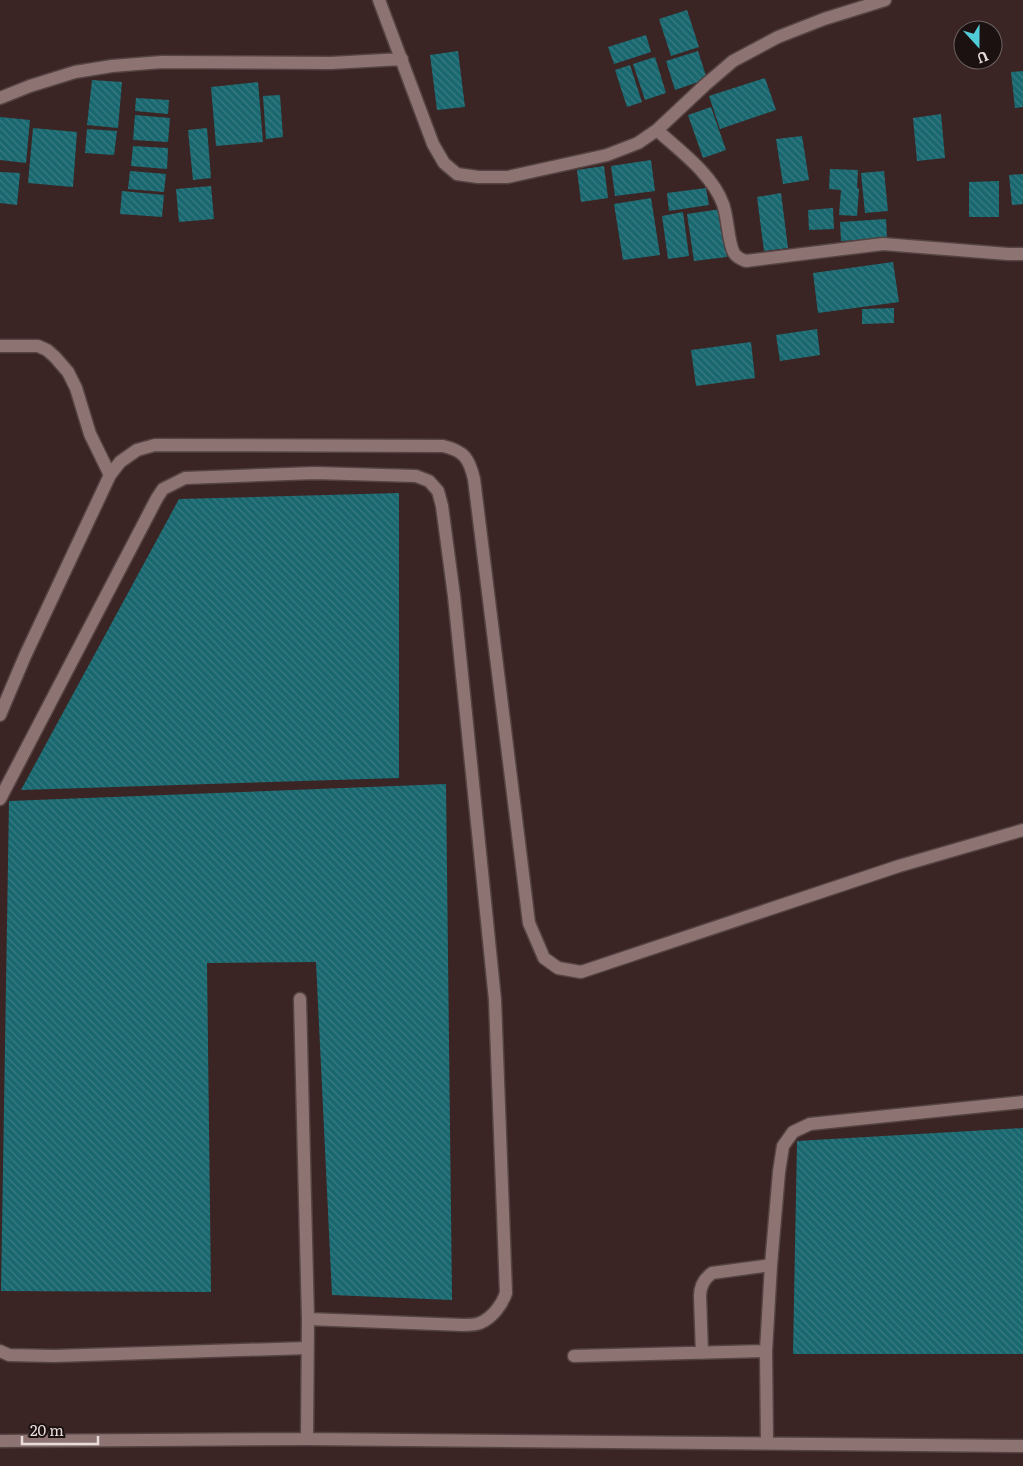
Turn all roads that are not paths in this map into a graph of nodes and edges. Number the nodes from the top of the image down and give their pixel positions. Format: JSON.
{"nodes":[{"id":1,"x":378,"y":0,"type":"edge"},
{"id":2,"x":885,"y":0,"type":"edge"},
{"id":3,"x":402,"y":59,"type":"junction"},
{"id":4,"x":0,"y":98,"type":"edge"},
{"id":5,"x":657,"y":130,"type":"junction"},
{"id":6,"x":1023,"y":254,"type":"edge"},
{"id":7,"x":0,"y":346,"type":"edge"},
{"id":8,"x":110,"y":475,"type":"junction"},
{"id":9,"x":0,"y":714,"type":"edge"},
{"id":10,"x":0,"y":799,"type":"edge"},
{"id":11,"x":1023,"y":830,"type":"edge"},
{"id":12,"x":300,"y":1000,"type":"dead end"},
{"id":13,"x":1023,"y":1102,"type":"edge"},
{"id":14,"x":771,"y":1265,"type":"junction"},
{"id":15,"x":308,"y":1319,"type":"junction"},
{"id":16,"x":307,"y":1348,"type":"junction"},
{"id":17,"x":0,"y":1351,"type":"edge"},
{"id":18,"x":766,"y":1352,"type":"junction"},
{"id":19,"x":702,"y":1353,"type":"junction"},
{"id":20,"x":574,"y":1356,"type":"dead end"},
{"id":21,"x":307,"y":1438,"type":"junction"},
{"id":22,"x":0,"y":1441,"type":"edge"},
{"id":23,"x":768,"y":1443,"type":"junction"},
{"id":24,"x":1023,"y":1446,"type":"edge"}],
"edges":[{"from":1,"to":3,"type":"street"},
{"from":2,"to":5,"type":"street"},
{"from":3,"to":4,"type":"street"},
{"from":3,"to":5,"type":"street"},
{"from":5,"to":6,"type":"street"},
{"from":7,"to":8,"type":"street"},
{"from":8,"to":9,"type":"street"},
{"from":8,"to":11,"type":"street"},
{"from":10,"to":15,"type":"street"},
{"from":12,"to":15,"type":"street"},
{"from":13,"to":14,"type":"street"},
{"from":14,"to":18,"type":"street"},
{"from":14,"to":19,"type":"street"},
{"from":15,"to":16,"type":"street"},
{"from":16,"to":17,"type":"street"},
{"from":16,"to":21,"type":"street"},
{"from":18,"to":19,"type":"street"},
{"from":18,"to":23,"type":"street"},
{"from":19,"to":20,"type":"street"},
{"from":21,"to":22,"type":"street"},
{"from":21,"to":23,"type":"street"},
{"from":23,"to":24,"type":"street"}]}
